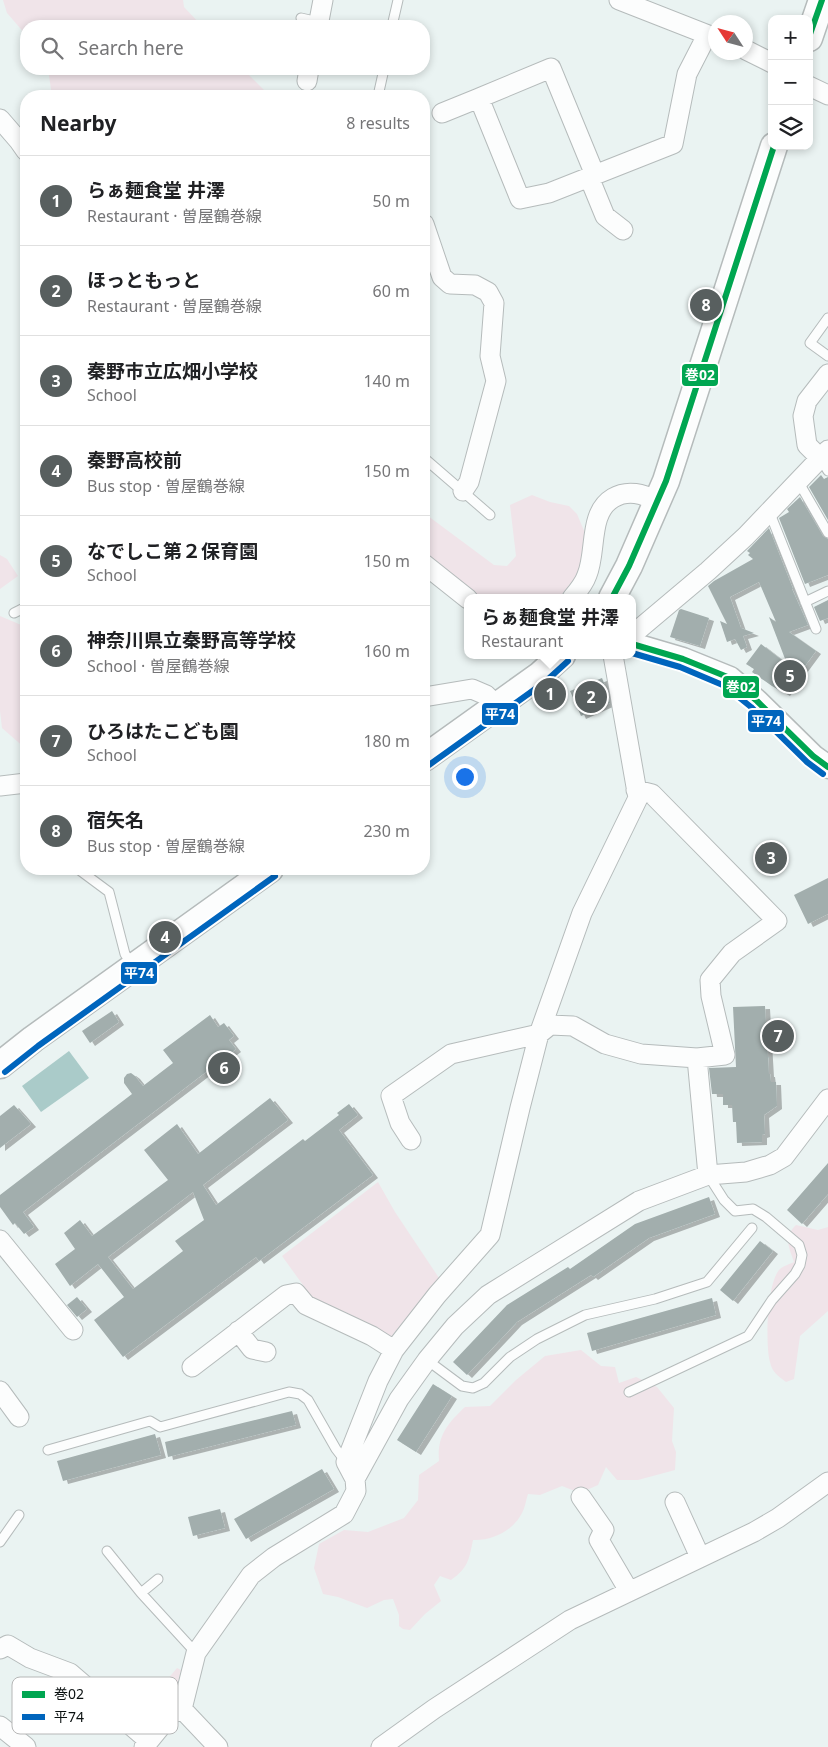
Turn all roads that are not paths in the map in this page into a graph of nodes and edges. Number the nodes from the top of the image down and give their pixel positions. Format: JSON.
{"nodes":[{"id":1,"x":323,"y":0,"type":"edge"},
{"id":2,"x":398,"y":0,"type":"edge"},
{"id":3,"x":619,"y":0,"type":"edge"},
{"id":4,"x":822,"y":0,"type":"edge"},
{"id":5,"x":314,"y":20,"type":"edge"},
{"id":6,"x":393,"y":20,"type":"edge"},
{"id":7,"x":813,"y":26,"type":"edge"},
{"id":8,"x":708,"y":35,"type":"edge"},
{"id":9,"x":708,"y":41,"type":"edge"},
{"id":10,"x":753,"y":54,"type":"edge"},
{"id":11,"x":768,"y":61,"type":"edge"},
{"id":12,"x":383,"y":75,"type":"edge"},
{"id":13,"x":813,"y":88,"type":"edge"},
{"id":14,"x":379,"y":90,"type":"edge"},
{"id":15,"x":828,"y":95,"type":"edge"},
{"id":16,"x":479,"y":98,"type":"junction"},
{"id":17,"x":442,"y":113,"type":"dead end"},
{"id":18,"x":0,"y":120,"type":"edge"},
{"id":19,"x":20,"y":142,"type":"edge"},
{"id":20,"x":773,"y":150,"type":"edge"},
{"id":21,"x":592,"y":176,"type":"junction"},
{"id":22,"x":623,"y":230,"type":"dead end"},
{"id":23,"x":430,"y":242,"type":"edge"},
{"id":24,"x":828,"y":318,"type":"edge"},
{"id":25,"x":828,"y":356,"type":"edge"},
{"id":26,"x":828,"y":374,"type":"edge"},
{"id":27,"x":825,"y":460,"type":"edge"},
{"id":28,"x":430,"y":463,"type":"edge"},
{"id":29,"x":798,"y":481,"type":"junction"},
{"id":30,"x":463,"y":491,"type":"junction"},
{"id":31,"x":657,"y":501,"type":"junction"},
{"id":32,"x":769,"y":511,"type":"junction"},
{"id":33,"x":490,"y":515,"type":"dead end"},
{"id":34,"x":828,"y":533,"type":"edge"},
{"id":35,"x":430,"y":569,"type":"edge"},
{"id":36,"x":828,"y":591,"type":"edge"},
{"id":37,"x":575,"y":594,"type":"edge"},
{"id":38,"x":614,"y":594,"type":"edge"},
{"id":39,"x":464,"y":596,"type":"edge"},
{"id":40,"x":805,"y":602,"type":"junction"},
{"id":41,"x":20,"y":610,"type":"edge"},
{"id":42,"x":14,"y":613,"type":"dead end"},
{"id":43,"x":816,"y":629,"type":"dead end"},
{"id":44,"x":636,"y":632,"type":"edge"},
{"id":45,"x":636,"y":645,"type":"edge"},
{"id":46,"x":558,"y":659,"type":"edge"},
{"id":47,"x":614,"y":659,"type":"edge"},
{"id":48,"x":430,"y":696,"type":"edge"},
{"id":49,"x":497,"y":706,"type":"junction"},
{"id":50,"x":430,"y":754,"type":"edge"},
{"id":51,"x":828,"y":767,"type":"edge"},
{"id":52,"x":20,"y":784,"type":"edge"},
{"id":53,"x":0,"y":786,"type":"edge"},
{"id":54,"x":636,"y":790,"type":"junction"},
{"id":55,"x":86,"y":875,"type":"edge"},
{"id":56,"x":262,"y":875,"type":"edge"},
{"id":57,"x":133,"y":966,"type":"junction"},
{"id":58,"x":539,"y":1034,"type":"junction"},
{"id":59,"x":697,"y":1058,"type":"junction"},
{"id":60,"x":0,"y":1064,"type":"edge"},
{"id":61,"x":828,"y":1099,"type":"edge"},
{"id":62,"x":411,"y":1140,"type":"dead end"},
{"id":63,"x":708,"y":1175,"type":"junction"},
{"id":64,"x":752,"y":1228,"type":"dead end"},
{"id":65,"x":0,"y":1240,"type":"edge"},
{"id":66,"x":73,"y":1330,"type":"dead end"},
{"id":67,"x":238,"y":1331,"type":"junction"},
{"id":68,"x":394,"y":1350,"type":"junction"},
{"id":69,"x":266,"y":1352,"type":"dead end"},
{"id":70,"x":427,"y":1360,"type":"junction"},
{"id":71,"x":192,"y":1367,"type":"dead end"},
{"id":72,"x":0,"y":1391,"type":"edge"},
{"id":73,"x":629,"y":1392,"type":"dead end"},
{"id":74,"x":19,"y":1417,"type":"dead end"},
{"id":75,"x":48,"y":1450,"type":"dead end"},
{"id":76,"x":346,"y":1462,"type":"junction"},
{"id":77,"x":356,"y":1479,"type":"junction"},
{"id":78,"x":828,"y":1482,"type":"edge"},
{"id":79,"x":581,"y":1497,"type":"dead end"},
{"id":80,"x":675,"y":1502,"type":"dead end"},
{"id":81,"x":19,"y":1515,"type":"dead end"},
{"id":82,"x":0,"y":1542,"type":"edge"},
{"id":83,"x":107,"y":1551,"type":"dead end"},
{"id":84,"x":700,"y":1557,"type":"junction"},
{"id":85,"x":158,"y":1579,"type":"dead end"},
{"id":86,"x":629,"y":1591,"type":"junction"},
{"id":87,"x":141,"y":1593,"type":"junction"},
{"id":88,"x":0,"y":1649,"type":"edge"},
{"id":89,"x":196,"y":1653,"type":"junction"},
{"id":90,"x":74,"y":1677,"type":"edge"},
{"id":91,"x":182,"y":1709,"type":"junction"},
{"id":92,"x":178,"y":1711,"type":"edge"},
{"id":93,"x":0,"y":1726,"type":"edge"},
{"id":94,"x":135,"y":1734,"type":"edge"},
{"id":95,"x":154,"y":1734,"type":"edge"},
{"id":96,"x":146,"y":1744,"type":"edge"},
{"id":97,"x":26,"y":1747,"type":"edge"},
{"id":98,"x":218,"y":1747,"type":"edge"},
{"id":99,"x":381,"y":1747,"type":"edge"}],
"edges":[{"from":1,"to":5,"type":"street"},
{"from":2,"to":6,"type":"lane"},
{"from":3,"to":8,"type":"street"},
{"from":4,"to":7,"type":"main road"},
{"from":9,"to":21,"type":"street"},
{"from":10,"to":11,"type":"street"},
{"from":12,"to":14,"type":"lane"},
{"from":13,"to":15,"type":"street"},
{"from":16,"to":17,"type":"street"},
{"from":16,"to":21,"type":"street"},
{"from":16,"to":21,"type":"street"},
{"from":18,"to":19,"type":"street"},
{"from":20,"to":31,"type":"main road"},
{"from":21,"to":22,"type":"street"},
{"from":23,"to":30,"type":"street"},
{"from":24,"to":25,"type":"lane"},
{"from":26,"to":27,"type":"street"},
{"from":27,"to":29,"type":"street"},
{"from":28,"to":30,"type":"lane"},
{"from":29,"to":32,"type":"street"},
{"from":29,"to":34,"type":"lane"},
{"from":30,"to":33,"type":"lane"},
{"from":31,"to":37,"type":"street"},
{"from":31,"to":38,"type":"main road"},
{"from":32,"to":40,"type":"lane"},
{"from":32,"to":44,"type":"street"},
{"from":35,"to":39,"type":"street"},
{"from":36,"to":40,"type":"lane"},
{"from":40,"to":43,"type":"lane"},
{"from":41,"to":42,"type":"lane"},
{"from":45,"to":51,"type":"street"},
{"from":46,"to":49,"type":"main road"},
{"from":47,"to":54,"type":"street"},
{"from":48,"to":49,"type":"street"},
{"from":49,"to":50,"type":"main road"},
{"from":52,"to":53,"type":"street"},
{"from":54,"to":58,"type":"street"},
{"from":54,"to":59,"type":"street"},
{"from":55,"to":57,"type":"lane"},
{"from":56,"to":57,"type":"main road"},
{"from":57,"to":60,"type":"main road"},
{"from":58,"to":59,"type":"street"},
{"from":58,"to":62,"type":"street"},
{"from":58,"to":68,"type":"street"},
{"from":59,"to":63,"type":"street"},
{"from":61,"to":63,"type":"street"},
{"from":63,"to":70,"type":"street"},
{"from":63,"to":73,"type":"lane"},
{"from":64,"to":70,"type":"lane"},
{"from":65,"to":66,"type":"street"},
{"from":67,"to":68,"type":"street"},
{"from":67,"to":69,"type":"street"},
{"from":67,"to":71,"type":"street"},
{"from":68,"to":76,"type":"street"},
{"from":70,"to":77,"type":"street"},
{"from":72,"to":74,"type":"street"},
{"from":75,"to":76,"type":"lane"},
{"from":76,"to":77,"type":"street"},
{"from":77,"to":89,"type":"street"},
{"from":78,"to":84,"type":"street"},
{"from":79,"to":86,"type":"street"},
{"from":80,"to":84,"type":"street"},
{"from":81,"to":82,"type":"lane"},
{"from":83,"to":87,"type":"lane"},
{"from":84,"to":86,"type":"street"},
{"from":85,"to":87,"type":"lane"},
{"from":86,"to":99,"type":"street"},
{"from":87,"to":89,"type":"lane"},
{"from":88,"to":90,"type":"street"},
{"from":89,"to":91,"type":"street"},
{"from":91,"to":92,"type":"street"},
{"from":91,"to":98,"type":"street"},
{"from":93,"to":97,"type":"street"},
{"from":94,"to":96,"type":"street"},
{"from":95,"to":96,"type":"street"}]}
